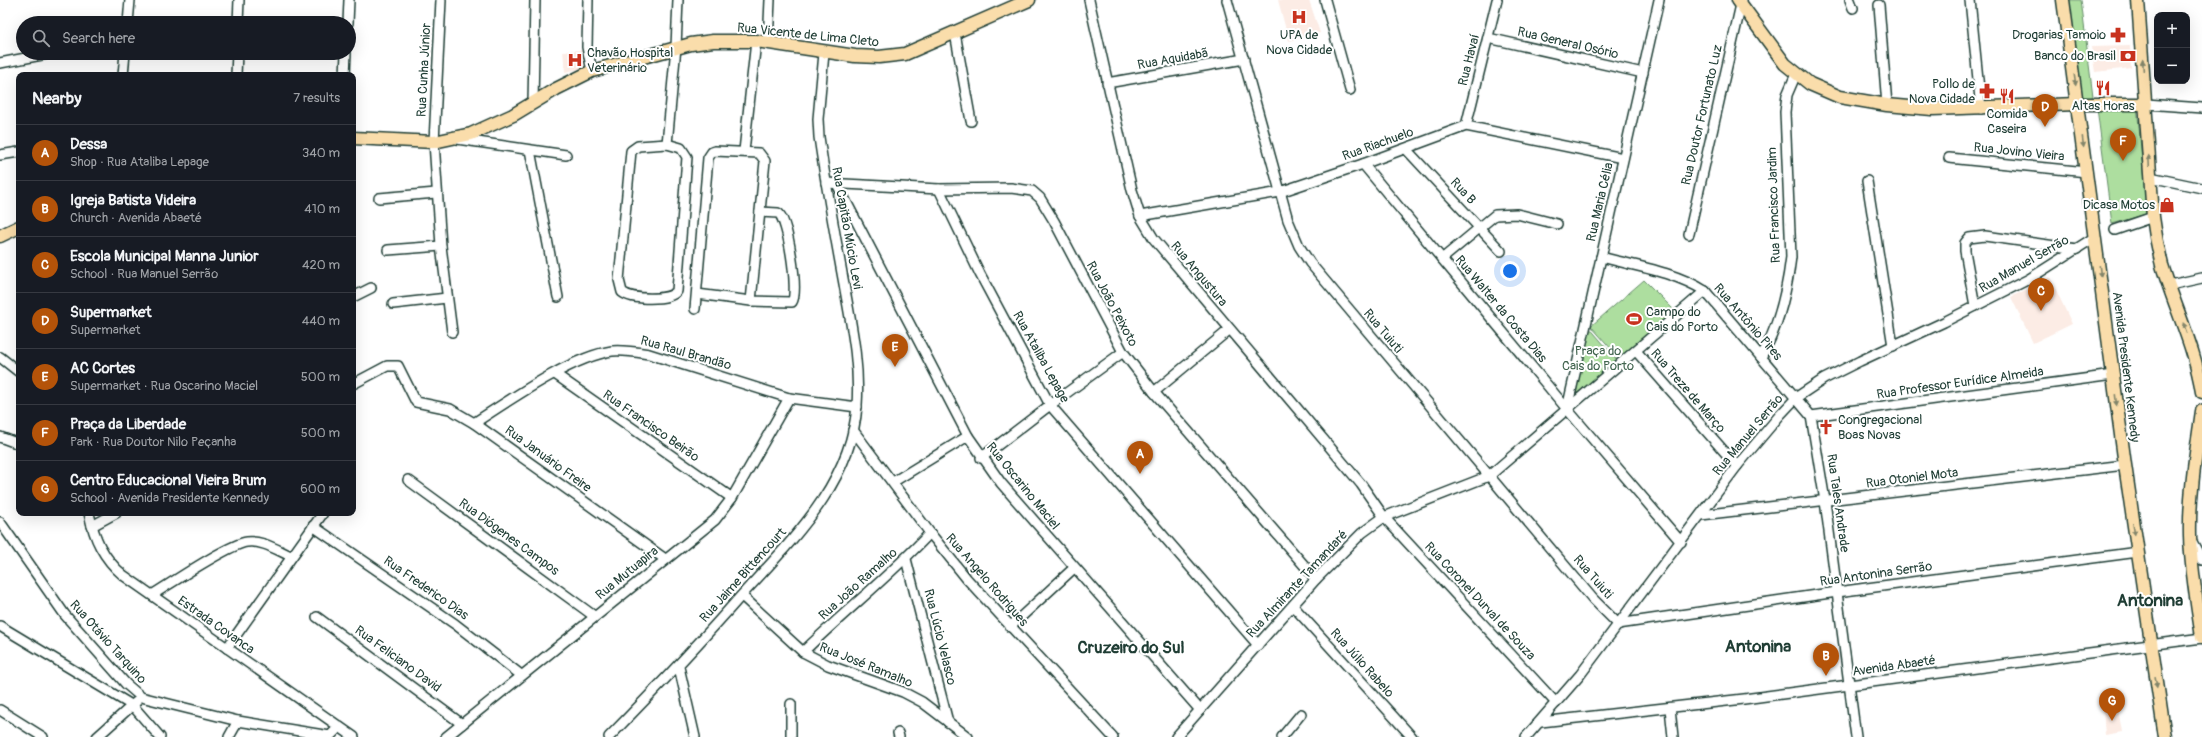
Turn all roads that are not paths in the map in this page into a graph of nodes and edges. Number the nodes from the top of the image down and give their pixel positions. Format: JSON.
{"nodes":[{"id":1,"x":130,"y":0,"type":"edge"},
{"id":2,"x":239,"y":0,"type":"edge"},
{"id":3,"x":349,"y":0,"type":"edge"},
{"id":4,"x":441,"y":0,"type":"edge"},
{"id":5,"x":535,"y":0,"type":"edge"},
{"id":6,"x":588,"y":0,"type":"edge"},
{"id":7,"x":678,"y":0,"type":"edge"},
{"id":8,"x":770,"y":0,"type":"edge"},
{"id":9,"x":1029,"y":0,"type":"edge"},
{"id":10,"x":1089,"y":0,"type":"edge"},
{"id":11,"x":1227,"y":0,"type":"edge"},
{"id":12,"x":1325,"y":0,"type":"edge"},
{"id":13,"x":1497,"y":0,"type":"edge"},
{"id":14,"x":1659,"y":0,"type":"edge"},
{"id":15,"x":1970,"y":0,"type":"edge"},
{"id":16,"x":2063,"y":0,"type":"edge"},
{"id":17,"x":2138,"y":0,"type":"edge"},
{"id":18,"x":1740,"y":1,"type":"edge"},
{"id":19,"x":1011,"y":4,"type":"edge"},
{"id":20,"x":1879,"y":5,"type":"dead end"},
{"id":21,"x":129,"y":16,"type":"edge"},
{"id":22,"x":238,"y":16,"type":"edge"},
{"id":23,"x":348,"y":16,"type":"edge"},
{"id":24,"x":955,"y":33,"type":"junction"},
{"id":25,"x":1488,"y":38,"type":"junction"},
{"id":26,"x":756,"y":41,"type":"junction"},
{"id":27,"x":768,"y":43,"type":"junction"},
{"id":28,"x":676,"y":47,"type":"junction"},
{"id":29,"x":824,"y":53,"type":"junction"},
{"id":30,"x":1244,"y":59,"type":"junction"},
{"id":31,"x":16,"y":60,"type":"edge"},
{"id":32,"x":124,"y":60,"type":"edge"},
{"id":33,"x":237,"y":60,"type":"edge"},
{"id":34,"x":346,"y":60,"type":"edge"},
{"id":35,"x":0,"y":63,"type":"edge"},
{"id":36,"x":592,"y":71,"type":"junction"},
{"id":37,"x":123,"y":72,"type":"edge"},
{"id":38,"x":236,"y":72,"type":"edge"},
{"id":39,"x":345,"y":72,"type":"edge"},
{"id":40,"x":1643,"y":73,"type":"junction"},
{"id":41,"x":1796,"y":74,"type":"junction"},
{"id":42,"x":1107,"y":83,"type":"junction"},
{"id":43,"x":1350,"y":90,"type":"dead end"},
{"id":44,"x":533,"y":103,"type":"junction"},
{"id":45,"x":2078,"y":104,"type":"junction"},
{"id":46,"x":2146,"y":104,"type":"junction"},
{"id":47,"x":1887,"y":105,"type":"junction"},
{"id":48,"x":2202,"y":108,"type":"edge"},
{"id":49,"x":1982,"y":109,"type":"junction"},
{"id":50,"x":970,"y":121,"type":"dead end"},
{"id":51,"x":1466,"y":126,"type":"junction"},
{"id":52,"x":356,"y":138,"type":"edge"},
{"id":53,"x":455,"y":138,"type":"junction"},
{"id":54,"x":434,"y":142,"type":"junction"},
{"id":55,"x":667,"y":144,"type":"junction"},
{"id":56,"x":1406,"y":148,"type":"junction"},
{"id":57,"x":530,"y":150,"type":"junction"},
{"id":58,"x":744,"y":151,"type":"junction"},
{"id":59,"x":16,"y":152,"type":"edge"},
{"id":60,"x":0,"y":155,"type":"edge"},
{"id":61,"x":566,"y":155,"type":"dead end"},
{"id":62,"x":1624,"y":158,"type":"junction"},
{"id":63,"x":1949,"y":158,"type":"dead end"},
{"id":64,"x":1363,"y":164,"type":"junction"},
{"id":65,"x":2087,"y":172,"type":"junction"},
{"id":66,"x":2150,"y":177,"type":"junction"},
{"id":67,"x":1867,"y":181,"type":"dead end"},
{"id":68,"x":826,"y":184,"type":"junction"},
{"id":69,"x":837,"y":184,"type":"junction"},
{"id":70,"x":2202,"y":188,"type":"edge"},
{"id":71,"x":939,"y":189,"type":"junction"},
{"id":72,"x":1280,"y":192,"type":"junction"},
{"id":73,"x":436,"y":193,"type":"junction"},
{"id":74,"x":379,"y":198,"type":"dead end"},
{"id":75,"x":760,"y":212,"type":"junction"},
{"id":76,"x":1140,"y":216,"type":"junction"},
{"id":77,"x":2153,"y":217,"type":"junction"},
{"id":78,"x":1557,"y":224,"type":"dead end"},
{"id":79,"x":16,"y":228,"type":"edge"},
{"id":80,"x":1480,"y":228,"type":"junction"},
{"id":81,"x":2115,"y":230,"type":"dead end"},
{"id":82,"x":1689,"y":234,"type":"dead end"},
{"id":83,"x":0,"y":236,"type":"edge"},
{"id":84,"x":2095,"y":237,"type":"junction"},
{"id":85,"x":441,"y":246,"type":"junction"},
{"id":86,"x":2076,"y":249,"type":"junction"},
{"id":87,"x":388,"y":250,"type":"dead end"},
{"id":88,"x":1502,"y":251,"type":"dead end"},
{"id":89,"x":1601,"y":257,"type":"junction"},
{"id":90,"x":1442,"y":259,"type":"junction"},
{"id":91,"x":2202,"y":278,"type":"edge"},
{"id":92,"x":2170,"y":285,"type":"junction"},
{"id":93,"x":371,"y":288,"type":"dead end"},
{"id":94,"x":1705,"y":291,"type":"junction"},
{"id":95,"x":697,"y":294,"type":"junction"},
{"id":96,"x":356,"y":296,"type":"edge"},
{"id":97,"x":558,"y":297,"type":"dead end"},
{"id":98,"x":447,"y":298,"type":"junction"},
{"id":99,"x":751,"y":301,"type":"junction"},
{"id":100,"x":393,"y":304,"type":"dead end"},
{"id":101,"x":1975,"y":306,"type":"junction"},
{"id":102,"x":695,"y":309,"type":"dead end"},
{"id":103,"x":1229,"y":330,"type":"junction"},
{"id":104,"x":452,"y":332,"type":"dead end"},
{"id":105,"x":1893,"y":346,"type":"junction"},
{"id":106,"x":1636,"y":351,"type":"junction"},
{"id":107,"x":1123,"y":352,"type":"junction"},
{"id":108,"x":0,"y":357,"type":"edge"},
{"id":109,"x":1761,"y":357,"type":"junction"},
{"id":110,"x":16,"y":370,"type":"edge"},
{"id":111,"x":555,"y":374,"type":"junction"},
{"id":112,"x":2113,"y":375,"type":"junction"},
{"id":113,"x":356,"y":382,"type":"edge"},
{"id":114,"x":1154,"y":392,"type":"junction"},
{"id":115,"x":2202,"y":392,"type":"edge"},
{"id":116,"x":1797,"y":397,"type":"junction"},
{"id":117,"x":789,"y":398,"type":"junction"},
{"id":118,"x":1050,"y":405,"type":"junction"},
{"id":119,"x":857,"y":407,"type":"junction"},
{"id":120,"x":1567,"y":409,"type":"junction"},
{"id":121,"x":2202,"y":411,"type":"edge"},
{"id":122,"x":1811,"y":416,"type":"junction"},
{"id":123,"x":474,"y":423,"type":"junction"},
{"id":124,"x":853,"y":430,"type":"junction"},
{"id":125,"x":968,"y":436,"type":"junction"},
{"id":126,"x":0,"y":437,"type":"edge"},
{"id":127,"x":16,"y":443,"type":"edge"},
{"id":128,"x":2199,"y":455,"type":"edge"},
{"id":129,"x":981,"y":458,"type":"junction"},
{"id":130,"x":2125,"y":465,"type":"junction"},
{"id":131,"x":1737,"y":466,"type":"junction"},
{"id":132,"x":1489,"y":476,"type":"junction"},
{"id":133,"x":408,"y":480,"type":"dead end"},
{"id":134,"x":893,"y":482,"type":"junction"},
{"id":135,"x":732,"y":498,"type":"junction"},
{"id":136,"x":1825,"y":501,"type":"junction"},
{"id":137,"x":1702,"y":515,"type":"junction"},
{"id":138,"x":90,"y":516,"type":"edge"},
{"id":139,"x":110,"y":516,"type":"edge"},
{"id":140,"x":321,"y":516,"type":"edge"},
{"id":141,"x":1384,"y":517,"type":"junction"},
{"id":142,"x":0,"y":522,"type":"edge"},
{"id":143,"x":92,"y":526,"type":"junction"},
{"id":144,"x":313,"y":526,"type":"junction"},
{"id":145,"x":930,"y":533,"type":"junction"},
{"id":146,"x":2190,"y":538,"type":"junction"},
{"id":147,"x":1681,"y":542,"type":"junction"},
{"id":148,"x":2138,"y":552,"type":"junction"},
{"id":149,"x":291,"y":556,"type":"junction"},
{"id":150,"x":906,"y":559,"type":"junction"},
{"id":151,"x":664,"y":560,"type":"junction"},
{"id":152,"x":2202,"y":560,"type":"edge"},
{"id":153,"x":1074,"y":568,"type":"junction"},
{"id":154,"x":1316,"y":579,"type":"junction"},
{"id":155,"x":1837,"y":592,"type":"junction"},
{"id":156,"x":152,"y":595,"type":"junction"},
{"id":157,"x":742,"y":596,"type":"junction"},
{"id":158,"x":1293,"y":606,"type":"junction"},
{"id":159,"x":594,"y":616,"type":"junction"},
{"id":160,"x":317,"y":617,"type":"dead end"},
{"id":161,"x":1618,"y":624,"type":"junction"},
{"id":162,"x":0,"y":626,"type":"edge"},
{"id":163,"x":1010,"y":627,"type":"junction"},
{"id":164,"x":2202,"y":637,"type":"edge"},
{"id":165,"x":2150,"y":643,"type":"junction"},
{"id":166,"x":1258,"y":645,"type":"junction"},
{"id":167,"x":227,"y":648,"type":"junction"},
{"id":168,"x":803,"y":652,"type":"junction"},
{"id":169,"x":678,"y":667,"type":"junction"},
{"id":170,"x":521,"y":675,"type":"junction"},
{"id":171,"x":1848,"y":685,"type":"junction"},
{"id":172,"x":140,"y":697,"type":"junction"},
{"id":173,"x":1556,"y":703,"type":"junction"},
{"id":174,"x":791,"y":704,"type":"dead end"},
{"id":175,"x":133,"y":706,"type":"junction"},
{"id":176,"x":1670,"y":708,"type":"junction"},
{"id":177,"x":0,"y":710,"type":"edge"},
{"id":178,"x":1200,"y":710,"type":"junction"},
{"id":179,"x":1301,"y":714,"type":"dead end"},
{"id":180,"x":238,"y":721,"type":"junction"},
{"id":181,"x":948,"y":722,"type":"junction"},
{"id":182,"x":1541,"y":722,"type":"junction"},
{"id":183,"x":462,"y":724,"type":"junction"},
{"id":184,"x":339,"y":727,"type":"junction"},
{"id":185,"x":329,"y":736,"type":"edge"},
{"id":186,"x":350,"y":736,"type":"edge"},
{"id":187,"x":43,"y":737,"type":"edge"},
{"id":188,"x":97,"y":737,"type":"edge"},
{"id":189,"x":160,"y":737,"type":"edge"},
{"id":190,"x":229,"y":737,"type":"edge"},
{"id":191,"x":446,"y":737,"type":"edge"},
{"id":192,"x":610,"y":737,"type":"edge"},
{"id":193,"x":695,"y":737,"type":"edge"},
{"id":194,"x":791,"y":737,"type":"edge"},
{"id":195,"x":968,"y":737,"type":"edge"},
{"id":196,"x":1113,"y":737,"type":"edge"},
{"id":197,"x":1176,"y":737,"type":"edge"},
{"id":198,"x":1282,"y":737,"type":"edge"},
{"id":199,"x":1412,"y":737,"type":"edge"},
{"id":200,"x":1526,"y":737,"type":"edge"},
{"id":201,"x":1673,"y":737,"type":"edge"},
{"id":202,"x":1856,"y":737,"type":"edge"},
{"id":203,"x":2164,"y":737,"type":"edge"}],
"edges":[{"from":1,"to":21,"type":"street"},
{"from":2,"to":22,"type":"street"},
{"from":3,"to":23,"type":"street"},
{"from":4,"to":54,"type":"street","name":"Rua Cunha Júnior"},
{"from":5,"to":44,"type":"street"},
{"from":6,"to":36,"type":"street"},
{"from":7,"to":28,"type":"street"},
{"from":8,"to":27,"type":"street"},
{"from":9,"to":19,"type":"main road","name":"Rua Vicente de Lima Cleto"},
{"from":10,"to":42,"type":"street","name":"Rua Angustura"},
{"from":11,"to":30,"type":"street","name":"Rua Tuiuti"},
{"from":12,"to":43,"type":"street"},
{"from":13,"to":25,"type":"street","name":"Rua Havaí"},
{"from":14,"to":40,"type":"street","name":"Rua Maria Célia"},
{"from":15,"to":49,"type":"street"},
{"from":16,"to":45,"type":"main road","name":"Avenida Presidente Kennedy","one_way":true},
{"from":46,"to":17,"type":"main road","one_way":true},
{"from":18,"to":41,"type":"main road"},
{"from":18,"to":82,"type":"street","name":"Rua Doutor Fortunato Luz"},
{"from":19,"to":24,"type":"main road","name":"Rua Vicente de Lima Cleto"},
{"from":20,"to":47,"type":"street"},
{"from":24,"to":29,"type":"main road","name":"Rua Vicente de Lima Cleto"},
{"from":24,"to":50,"type":"street"},
{"from":25,"to":40,"type":"street","name":"Rua General Osório"},
{"from":25,"to":51,"type":"street","name":"Rua Havaí"},
{"from":26,"to":27,"type":"main road","name":"Rua Vicente de Lima Cleto"},
{"from":26,"to":28,"type":"main road","name":"Rua Vicente de Lima Cleto"},
{"from":26,"to":58,"type":"street"},
{"from":27,"to":29,"type":"main road","name":"Rua Vicente de Lima Cleto"},
{"from":28,"to":36,"type":"main road","name":"Rua Vicente de Lima Cleto"},
{"from":28,"to":55,"type":"street"},
{"from":29,"to":68,"type":"street","name":"Rua Capitão Múcio Levi"},
{"from":30,"to":42,"type":"street","name":"Rua Aquidabã"},
{"from":30,"to":72,"type":"street","name":"Rua Tuiuti"},
{"from":31,"to":35,"type":"street"},
{"from":32,"to":37,"type":"street"},
{"from":33,"to":38,"type":"street"},
{"from":34,"to":39,"type":"street"},
{"from":36,"to":44,"type":"main road","name":"Rua Vicente de Lima Cleto"},
{"from":40,"to":62,"type":"street","name":"Rua Maria Célia"},
{"from":41,"to":47,"type":"main road"},
{"from":41,"to":109,"type":"street","name":"Rua Francisco Jardim"},
{"from":42,"to":76,"type":"street","name":"Rua Angustura"},
{"from":44,"to":53,"type":"main road","name":"Rua Vicente de Lima Cleto"},
{"from":45,"to":46,"type":"main road"},
{"from":45,"to":49,"type":"main road"},
{"from":45,"to":65,"type":"main road","name":"Avenida Presidente Kennedy","one_way":true},
{"from":46,"to":48,"type":"street"},
{"from":66,"to":46,"type":"main road","one_way":true},
{"from":47,"to":49,"type":"main road"},
{"from":51,"to":56,"type":"street","name":"Rua Riachuelo"},
{"from":51,"to":62,"type":"street"},
{"from":52,"to":54,"type":"main road","name":"Rua Vicente de Lima Cleto"},
{"from":53,"to":54,"type":"main road","name":"Rua Vicente de Lima Cleto"},
{"from":53,"to":57,"type":"street"},
{"from":54,"to":73,"type":"street","name":"Rua Cunha Júnior"},
{"from":55,"to":55,"type":"street"},
{"from":56,"to":64,"type":"street","name":"Rua Riachuelo"},
{"from":56,"to":80,"type":"street","name":"Rua B"},
{"from":57,"to":61,"type":"street"},
{"from":57,"to":97,"type":"street"},
{"from":58,"to":75,"type":"street"},
{"from":58,"to":95,"type":"street"},
{"from":59,"to":60,"type":"street"},
{"from":62,"to":89,"type":"street","name":"Rua Maria Célia"},
{"from":63,"to":65,"type":"street","name":"Rua Jovino Vieira"},
{"from":64,"to":72,"type":"street","name":"Rua Riachuelo"},
{"from":64,"to":90,"type":"street","name":"Rua Walter da Costa Dias"},
{"from":65,"to":84,"type":"main road","name":"Avenida Presidente Kennedy"},
{"from":66,"to":70,"type":"street"},
{"from":66,"to":77,"type":"main road"},
{"from":67,"to":105,"type":"street"},
{"from":68,"to":69,"type":"street","name":"Rua João Peixoto"},
{"from":68,"to":119,"type":"street","name":"Rua Capitão Múcio Levi"},
{"from":69,"to":71,"type":"street","name":"Rua João Peixoto"},
{"from":69,"to":125,"type":"street","name":"Rua Oscarino Maciel"},
{"from":71,"to":107,"type":"street","name":"Rua João Peixoto"},
{"from":71,"to":118,"type":"street","name":"Rua Ataliba Lepage"},
{"from":72,"to":76,"type":"street","name":"Rua Riachuelo"},
{"from":72,"to":132,"type":"street","name":"Rua Tuiuti"},
{"from":73,"to":74,"type":"street"},
{"from":73,"to":85,"type":"street","name":"Rua Cunha Júnior"},
{"from":75,"to":99,"type":"street"},
{"from":75,"to":99,"type":"street"},
{"from":76,"to":103,"type":"street","name":"Rua Angustura"},
{"from":77,"to":81,"type":"street"},
{"from":77,"to":92,"type":"main road"},
{"from":78,"to":80,"type":"street"},
{"from":79,"to":83,"type":"main road"},
{"from":80,"to":88,"type":"street","name":"Rua B"},
{"from":80,"to":90,"type":"street"},
{"from":84,"to":86,"type":"street","name":"Rua Manuel Serrão"},
{"from":84,"to":112,"type":"main road","name":"Avenida Presidente Kennedy","one_way":true},
{"from":85,"to":87,"type":"street"},
{"from":85,"to":98,"type":"street","name":"Rua Cunha Júnior"},
{"from":86,"to":101,"type":"street","name":"Rua Manuel Serrão"},
{"from":86,"to":101,"type":"street"},
{"from":89,"to":94,"type":"street","name":"Rua Antônio Pires"},
{"from":89,"to":120,"type":"street","name":"Rua Maria Célia"},
{"from":90,"to":120,"type":"street","name":"Rua Walter da Costa Dias"},
{"from":91,"to":92,"type":"street"},
{"from":115,"to":92,"type":"main road","one_way":true},
{"from":93,"to":96,"type":"street"},
{"from":94,"to":106,"type":"street","name":"Rua Almirante Tamandaré"},
{"from":94,"to":109,"type":"street","name":"Rua Antônio Pires"},
{"from":95,"to":99,"type":"street"},
{"from":95,"to":102,"type":"street"},
{"from":98,"to":100,"type":"street"},
{"from":98,"to":104,"type":"street","name":"Rua Cunha Júnior"},
{"from":101,"to":105,"type":"street","name":"Rua Manuel Serrão"},
{"from":103,"to":114,"type":"street"},
{"from":103,"to":141,"type":"street","name":"Rua Angustura"},
{"from":105,"to":116,"type":"street","name":"Rua Manuel Serrão"},
{"from":106,"to":120,"type":"street","name":"Rua Almirante Tamandaré"},
{"from":106,"to":131,"type":"street","name":"Rua Treze de Março"},
{"from":107,"to":114,"type":"street","name":"Rua João Peixoto"},
{"from":107,"to":118,"type":"street"},
{"from":108,"to":110,"type":"street"},
{"from":109,"to":116,"type":"street","name":"Rua Antônio Pires"},
{"from":111,"to":117,"type":"street","name":"Rua Raul Brandão"},
{"from":111,"to":123,"type":"street","name":"Rua Raul Brandão"},
{"from":111,"to":135,"type":"street","name":"Rua Francisco Beirão"},
{"from":112,"to":122,"type":"street","name":"Rua Professor Eurídice Almeida"},
{"from":112,"to":130,"type":"main road","name":"Avenida Presidente Kennedy","one_way":true},
{"from":113,"to":123,"type":"street","name":"Rua Januário Freire"},
{"from":114,"to":154,"type":"street","name":"Rua João Peixoto"},
{"from":116,"to":122,"type":"street","name":"Rua Tales Andrade"},
{"from":116,"to":131,"type":"street","name":"Rua Manuel Serrão"},
{"from":117,"to":119,"type":"street","name":"Rua Raul Brandão"},
{"from":117,"to":135,"type":"street","name":"Rua Mutuapira"},
{"from":118,"to":129,"type":"street"},
{"from":118,"to":166,"type":"street","name":"Rua Ataliba Lepage"},
{"from":119,"to":124,"type":"street","name":"Rua Jaime Bittencourt"},
{"from":120,"to":132,"type":"street","name":"Rua Almirante Tamandaré"},
{"from":120,"to":147,"type":"street","name":"Rua Walter da Costa Dias"},
{"from":121,"to":128,"type":"main road"},
{"from":122,"to":136,"type":"street","name":"Rua Tales Andrade"},
{"from":123,"to":151,"type":"street","name":"Rua Januário Freire"},
{"from":124,"to":134,"type":"street","name":"Rua Angelo Rodrigues"},
{"from":124,"to":157,"type":"street","name":"Rua Jaime Bittencourt"},
{"from":125,"to":129,"type":"street","name":"Rua Oscarino Maciel"},
{"from":125,"to":134,"type":"street"},
{"from":126,"to":127,"type":"street"},
{"from":128,"to":146,"type":"main road"},
{"from":129,"to":153,"type":"street","name":"Rua Oscarino Maciel"},
{"from":130,"to":136,"type":"street","name":"Rua Otoniel Mota"},
{"from":130,"to":148,"type":"main road","name":"Avenida Presidente Kennedy","one_way":true},
{"from":131,"to":137,"type":"street","name":"Rua Manuel Serrão"},
{"from":132,"to":141,"type":"street","name":"Rua Almirante Tamandaré"},
{"from":132,"to":161,"type":"street","name":"Rua Tuiuti"},
{"from":133,"to":159,"type":"street","name":"Rua Diógenes Campos"},
{"from":134,"to":145,"type":"street","name":"Rua Angelo Rodrigues"},
{"from":135,"to":151,"type":"street","name":"Rua Mutuapira"},
{"from":136,"to":137,"type":"street","name":"Rua Otoniel Mota"},
{"from":136,"to":155,"type":"street","name":"Rua Tales Andrade"},
{"from":137,"to":147,"type":"street","name":"Rua Manuel Serrão"},
{"from":138,"to":143,"type":"street","name":"Estrada Covanca"},
{"from":139,"to":143,"type":"street"},
{"from":140,"to":144,"type":"street"},
{"from":141,"to":154,"type":"street","name":"Rua Almirante Tamandaré"},
{"from":141,"to":173,"type":"street","name":"Rua Coronel Durval de Souza"},
{"from":142,"to":172,"type":"street","name":"Rua Otávio Tarquino"},
{"from":143,"to":156,"type":"street","name":"Estrada Covanca"},
{"from":144,"to":149,"type":"street"},
{"from":144,"to":170,"type":"street","name":"Rua Frederico Dias"},
{"from":145,"to":150,"type":"street","name":"Rua João Ramalho"},
{"from":145,"to":163,"type":"street","name":"Rua Angelo Rodrigues"},
{"from":146,"to":152,"type":"street"},
{"from":146,"to":164,"type":"main road"},
{"from":147,"to":161,"type":"street","name":"Rua Manuel Serrão"},
{"from":148,"to":155,"type":"street","name":"Rua Antonina Serrão"},
{"from":148,"to":165,"type":"main road","name":"Avenida Presidente Kennedy"},
{"from":149,"to":156,"type":"street"},
{"from":149,"to":167,"type":"street"},
{"from":150,"to":168,"type":"street","name":"Rua João Ramalho"},
{"from":150,"to":181,"type":"street","name":"Rua Lúcio Velasco"},
{"from":151,"to":159,"type":"street","name":"Rua Mutuapira"},
{"from":153,"to":163,"type":"street"},
{"from":153,"to":178,"type":"street","name":"Rua Oscarino Maciel"},
{"from":154,"to":158,"type":"street","name":"Rua Almirante Tamandaré"},
{"from":155,"to":161,"type":"street","name":"Rua Antonina Serrão"},
{"from":155,"to":171,"type":"street","name":"Rua Tales Andrade"},
{"from":156,"to":167,"type":"street","name":"Estrada Covanca"},
{"from":157,"to":168,"type":"street","name":"Rua José Ramalho"},
{"from":157,"to":169,"type":"street","name":"Rua Jaime Bittencourt"},
{"from":158,"to":166,"type":"street","name":"Rua Almirante Tamandaré"},
{"from":158,"to":199,"type":"street","name":"Rua Júlio Rabelo"},
{"from":159,"to":170,"type":"street","name":"Rua Mutuapira"},
{"from":160,"to":183,"type":"street","name":"Rua Feliciano David"},
{"from":161,"to":173,"type":"street","name":"Rua Manuel Serrão"},
{"from":162,"to":175,"type":"street"},
{"from":163,"to":196,"type":"street","name":"Rua Angelo Rodrigues"},
{"from":164,"to":165,"type":"street","name":"Avenida Abaeté"},
{"from":165,"to":171,"type":"street","name":"Avenida Abaeté"},
{"from":165,"to":203,"type":"main road","name":"Avenida Presidente Kennedy","one_way":true},
{"from":166,"to":178,"type":"street","name":"Rua Almirante Tamandaré"},
{"from":167,"to":184,"type":"street","name":"Estrada Covanca"},
{"from":168,"to":181,"type":"street","name":"Rua José Ramalho"},
{"from":169,"to":192,"type":"street","name":"Rua Jaime Bittencourt"},
{"from":169,"to":193,"type":"street"},
{"from":170,"to":183,"type":"street","name":"Rua Mutuapira"},
{"from":171,"to":176,"type":"street","name":"Avenida Abaeté"},
{"from":171,"to":202,"type":"street","name":"Rua Tales Andrade"},
{"from":172,"to":175,"type":"street"},
{"from":172,"to":180,"type":"street","name":"Rua Otávio Tarquino"},
{"from":173,"to":182,"type":"street","name":"Rua Manuel Serrão"},
{"from":174,"to":194,"type":"street"},
{"from":175,"to":188,"type":"street"},
{"from":175,"to":189,"type":"street"},
{"from":176,"to":182,"type":"street","name":"Avenida Abaeté"},
{"from":176,"to":201,"type":"street"},
{"from":177,"to":187,"type":"street"},
{"from":178,"to":197,"type":"street","name":"Rua Almirante Tamandaré"},
{"from":179,"to":198,"type":"street"},
{"from":180,"to":185,"type":"street","name":"Rua Otávio Tarquino"},
{"from":180,"to":190,"type":"street"},
{"from":181,"to":195,"type":"street","name":"Rua José Ramalho"},
{"from":182,"to":200,"type":"street","name":"Rua Manuel Serrão"},
{"from":183,"to":191,"type":"street","name":"Rua Mutuapira"},
{"from":184,"to":185,"type":"street"},
{"from":184,"to":186,"type":"street","name":"Estrada Covanca"}]}
